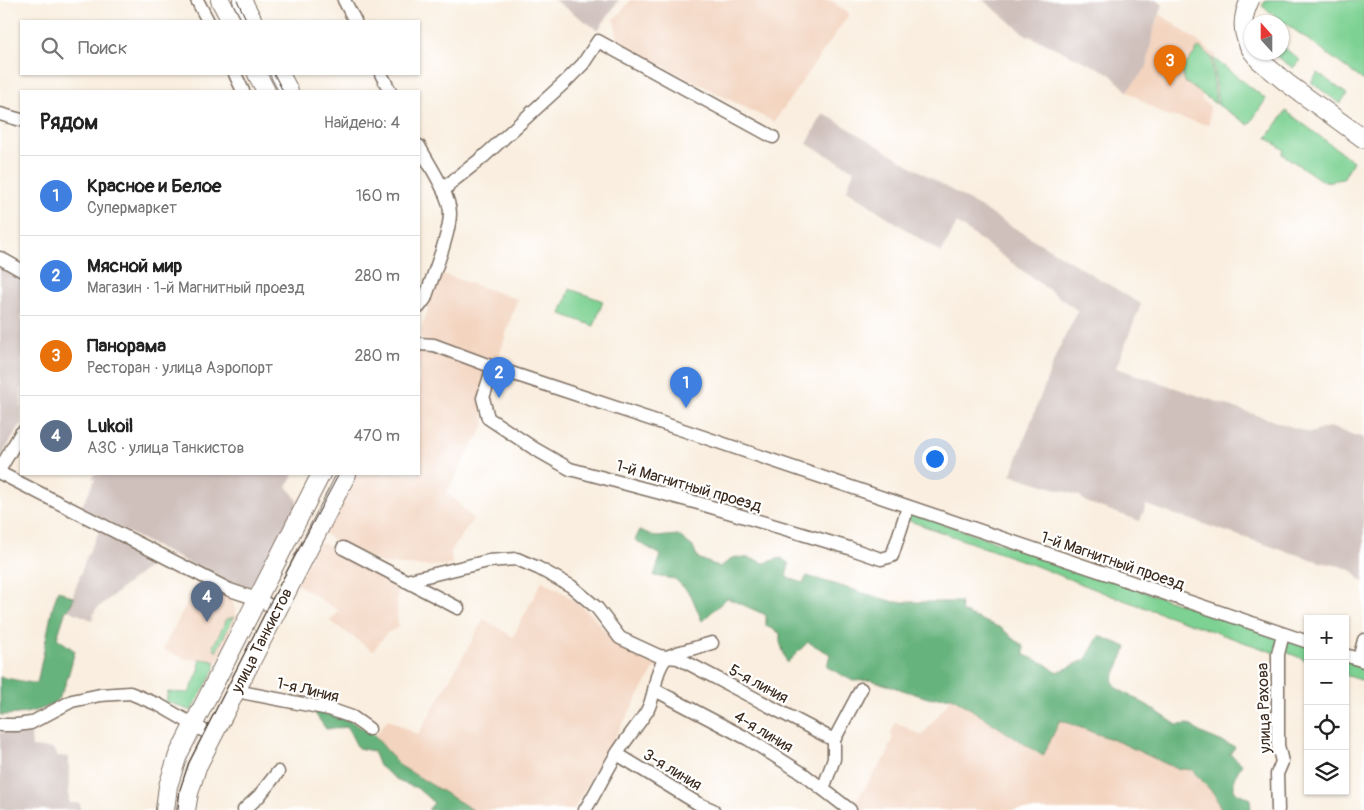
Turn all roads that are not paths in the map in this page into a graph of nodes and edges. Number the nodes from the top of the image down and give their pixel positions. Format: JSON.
{"nodes":[{"id":1,"x":197,"y":0,"type":"edge"},
{"id":2,"x":220,"y":0,"type":"edge"},
{"id":3,"x":242,"y":0,"type":"edge"},
{"id":4,"x":344,"y":0,"type":"edge"},
{"id":5,"x":1250,"y":0,"type":"edge"},
{"id":6,"x":1244,"y":15,"type":"edge"},
{"id":7,"x":1244,"y":16,"type":"edge"},
{"id":8,"x":207,"y":20,"type":"edge"},
{"id":9,"x":230,"y":20,"type":"edge"},
{"id":10,"x":252,"y":20,"type":"edge"},
{"id":11,"x":354,"y":20,"type":"edge"},
{"id":12,"x":1244,"y":38,"type":"edge"},
{"id":13,"x":1259,"y":60,"type":"edge"},
{"id":14,"x":235,"y":75,"type":"edge"},
{"id":15,"x":258,"y":75,"type":"edge"},
{"id":16,"x":281,"y":75,"type":"edge"},
{"id":17,"x":382,"y":75,"type":"edge"},
{"id":18,"x":243,"y":90,"type":"edge"},
{"id":19,"x":265,"y":90,"type":"edge"},
{"id":20,"x":288,"y":90,"type":"edge"},
{"id":21,"x":389,"y":90,"type":"edge"},
{"id":22,"x":0,"y":114,"type":"edge"},
{"id":23,"x":20,"y":120,"type":"edge"},
{"id":24,"x":773,"y":138,"type":"dead end"},
{"id":25,"x":1364,"y":139,"type":"edge"},
{"id":26,"x":420,"y":148,"type":"edge"},
{"id":27,"x":444,"y":192,"type":"junction"},
{"id":28,"x":0,"y":258,"type":"edge"},
{"id":29,"x":20,"y":269,"type":"edge"},
{"id":30,"x":420,"y":306,"type":"edge"},
{"id":31,"x":420,"y":344,"type":"edge"},
{"id":32,"x":493,"y":368,"type":"junction"},
{"id":33,"x":20,"y":435,"type":"edge"},
{"id":34,"x":0,"y":471,"type":"edge"},
{"id":35,"x":320,"y":475,"type":"edge"},
{"id":36,"x":346,"y":475,"type":"edge"},
{"id":37,"x":908,"y":507,"type":"junction"},
{"id":38,"x":343,"y":548,"type":"dead end"},
{"id":39,"x":406,"y":580,"type":"junction"},
{"id":40,"x":257,"y":599,"type":"junction"},
{"id":41,"x":458,"y":608,"type":"dead end"},
{"id":42,"x":277,"y":609,"type":"junction"},
{"id":43,"x":1282,"y":634,"type":"junction"},
{"id":44,"x":1364,"y":640,"type":"edge"},
{"id":45,"x":1304,"y":641,"type":"edge"},
{"id":46,"x":712,"y":643,"type":"dead end"},
{"id":47,"x":1349,"y":656,"type":"edge"},
{"id":48,"x":667,"y":657,"type":"junction"},
{"id":49,"x":1362,"y":660,"type":"edge"},
{"id":50,"x":237,"y":688,"type":"junction"},
{"id":51,"x":861,"y":689,"type":"dead end"},
{"id":52,"x":655,"y":690,"type":"junction"},
{"id":53,"x":0,"y":725,"type":"edge"},
{"id":54,"x":194,"y":725,"type":"junction"},
{"id":55,"x":369,"y":729,"type":"dead end"},
{"id":56,"x":213,"y":736,"type":"junction"},
{"id":57,"x":834,"y":740,"type":"junction"},
{"id":58,"x":616,"y":754,"type":"junction"},
{"id":59,"x":278,"y":772,"type":"dead end"},
{"id":60,"x":823,"y":789,"type":"junction"},
{"id":61,"x":165,"y":810,"type":"edge"},
{"id":62,"x":186,"y":810,"type":"edge"},
{"id":63,"x":244,"y":810,"type":"edge"},
{"id":64,"x":585,"y":810,"type":"edge"},
{"id":65,"x":713,"y":810,"type":"edge"},
{"id":66,"x":850,"y":810,"type":"edge"},
{"id":67,"x":1278,"y":810,"type":"edge"}],
"edges":[{"from":1,"to":8,"type":"street"},
{"from":2,"to":9,"type":"main road"},
{"from":3,"to":10,"type":"main road"},
{"from":4,"to":11,"type":"street"},
{"from":5,"to":6,"type":"main road"},
{"from":7,"to":12,"type":"main road"},
{"from":13,"to":25,"type":"main road"},
{"from":14,"to":18,"type":"street"},
{"from":15,"to":19,"type":"main road"},
{"from":16,"to":20,"type":"main road"},
{"from":17,"to":21,"type":"street"},
{"from":22,"to":23,"type":"street"},
{"from":24,"to":27,"type":"street"},
{"from":26,"to":27,"type":"street"},
{"from":27,"to":30,"type":"street"},
{"from":28,"to":29,"type":"street"},
{"from":31,"to":32,"type":"street","name":"1-й Магнитный проезд"},
{"from":32,"to":37,"type":"street","name":"1-й Магнитный проезд"},
{"from":32,"to":37,"type":"street","name":"1-й Магнитный проезд"},
{"from":33,"to":34,"type":"street"},
{"from":34,"to":40,"type":"street"},
{"from":35,"to":40,"type":"main road","name":"улица Танкистов"},
{"from":36,"to":42,"type":"main road","name":"улица Танкистов"},
{"from":37,"to":43,"type":"street","name":"1-й Магнитный проезд"},
{"from":38,"to":39,"type":"street"},
{"from":39,"to":41,"type":"street"},
{"from":39,"to":48,"type":"street","name":"5-я линия"},
{"from":40,"to":42,"type":"street"},
{"from":40,"to":54,"type":"main road","name":"улица Танкистов"},
{"from":42,"to":50,"type":"main road","name":"улица Танкистов"},
{"from":43,"to":45,"type":"street","name":"1-й Магнитный проезд"},
{"from":43,"to":67,"type":"street","name":"улица Рахова"},
{"from":44,"to":49,"type":"street"},
{"from":46,"to":48,"type":"street"},
{"from":47,"to":49,"type":"street"},
{"from":48,"to":52,"type":"street"},
{"from":48,"to":57,"type":"street","name":"5-я линия"},
{"from":50,"to":55,"type":"street","name":"1-я Линия"},
{"from":50,"to":56,"type":"main road","name":"улица Танкистов"},
{"from":51,"to":57,"type":"street"},
{"from":52,"to":58,"type":"street"},
{"from":52,"to":60,"type":"street","name":"4-я линия"},
{"from":53,"to":54,"type":"street"},
{"from":54,"to":56,"type":"street"},
{"from":54,"to":61,"type":"main road","name":"улица Танкистов"},
{"from":56,"to":62,"type":"main road","name":"улица Танкистов"},
{"from":57,"to":60,"type":"street"},
{"from":58,"to":64,"type":"street"},
{"from":58,"to":65,"type":"street","name":"3-я линия"},
{"from":59,"to":63,"type":"street"},
{"from":60,"to":66,"type":"street","name":"4-я линия"}]}
